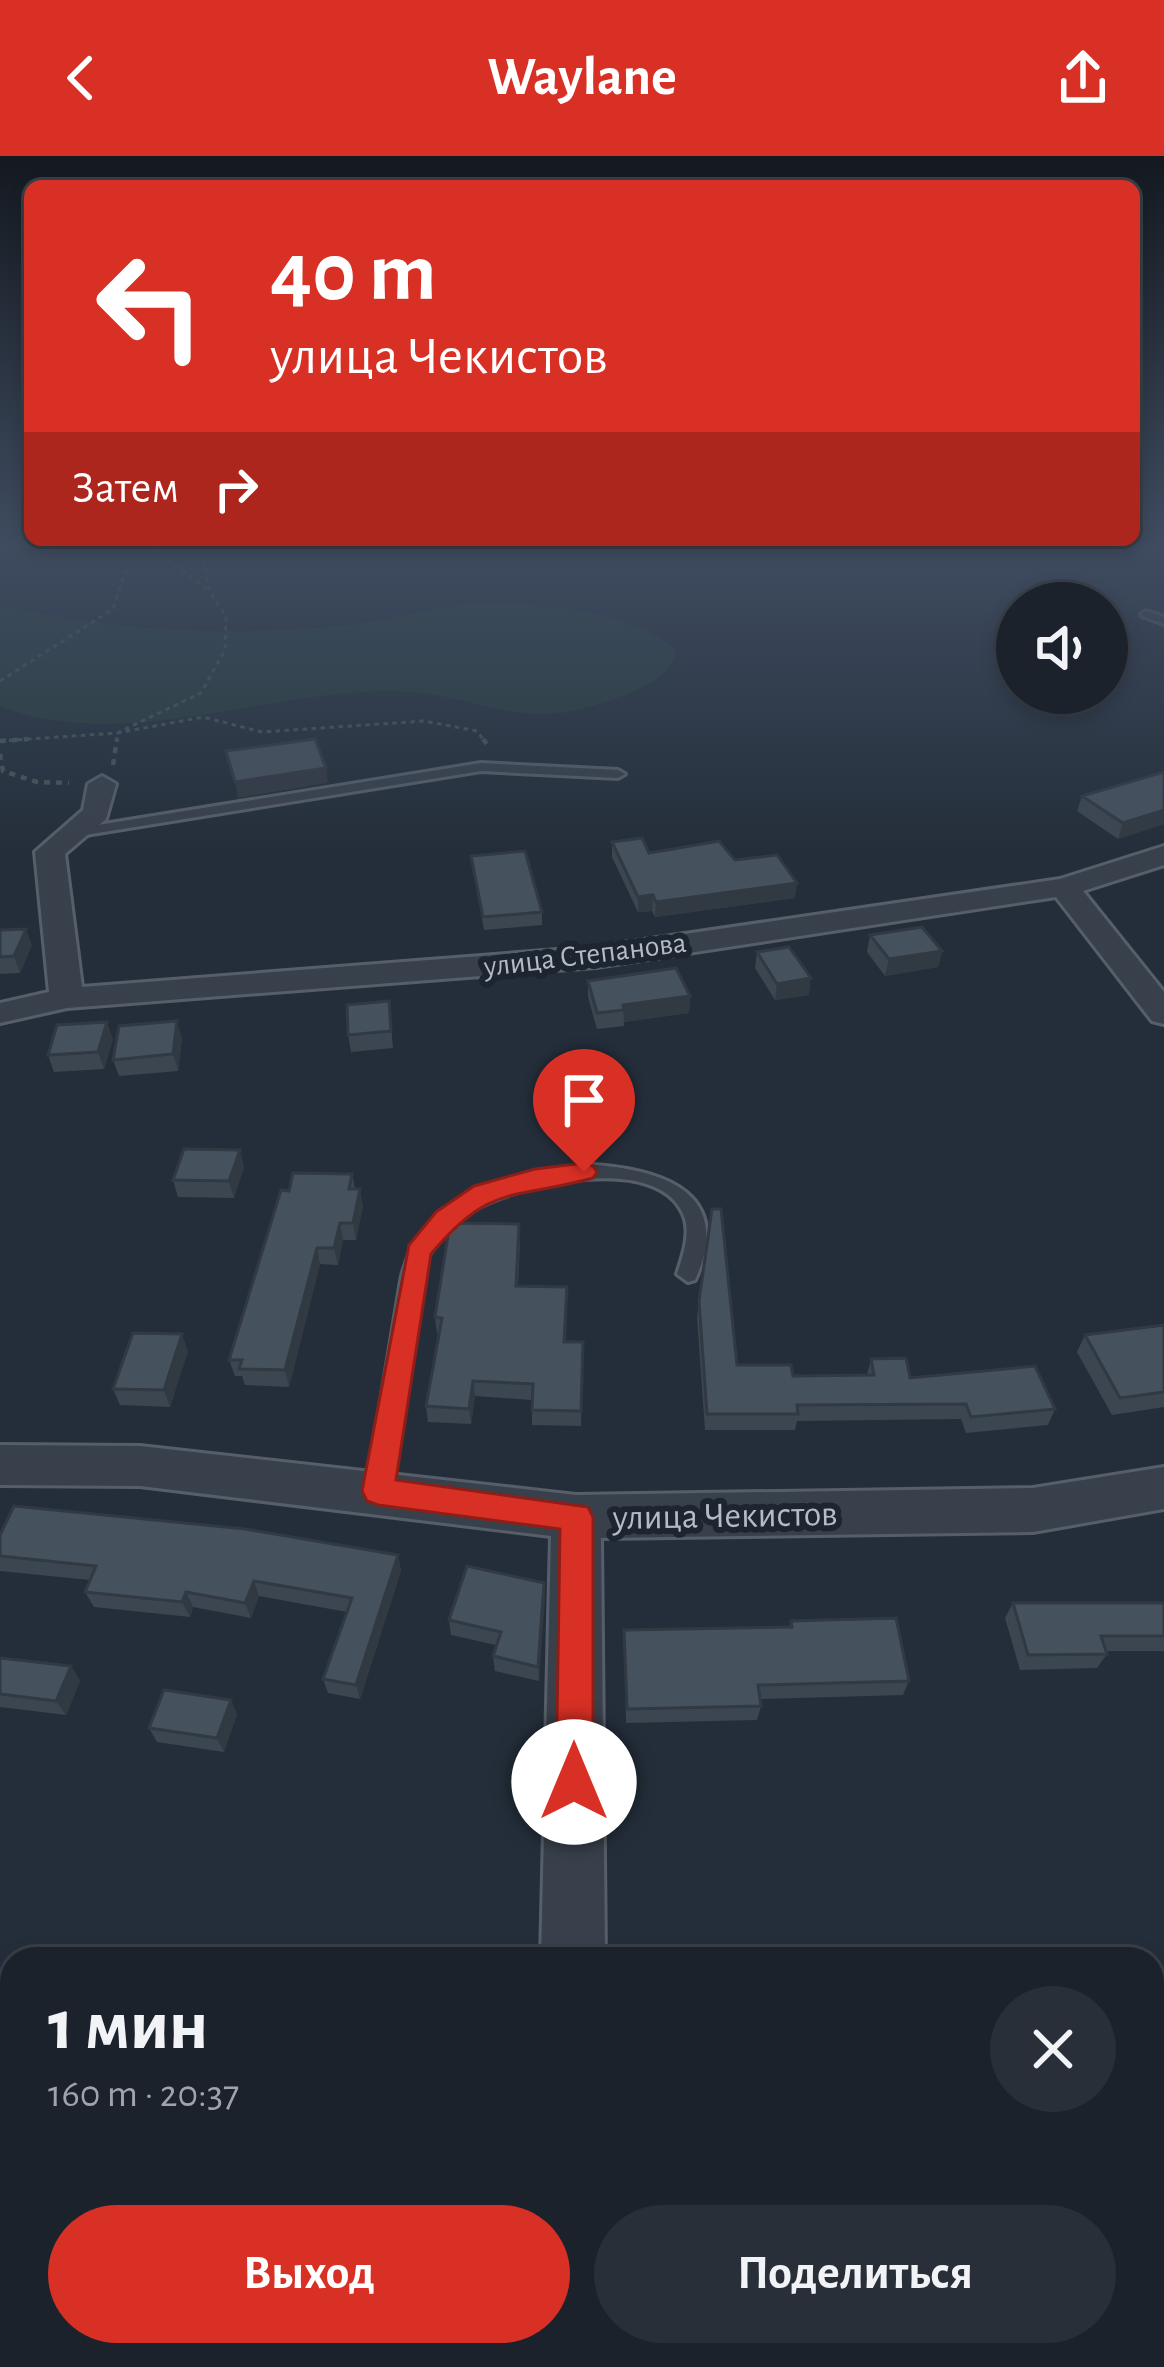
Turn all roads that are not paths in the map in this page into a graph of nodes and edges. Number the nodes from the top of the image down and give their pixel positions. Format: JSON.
{"nodes":[{"id":1,"x":618,"y":774,"type":"dead end"},
{"id":2,"x":102,"y":784,"type":"road end"},
{"id":3,"x":73,"y":832,"type":"junction"},
{"id":4,"x":1164,"y":855,"type":"edge"},
{"id":5,"x":1064,"y":887,"type":"junction"},
{"id":6,"x":68,"y":998,"type":"junction"},
{"id":7,"x":0,"y":1013,"type":"edge"},
{"id":8,"x":1164,"y":1014,"type":"edge"},
{"id":9,"x":688,"y":1274,"type":"dead end"},
{"id":10,"x":0,"y":1466,"type":"edge"},
{"id":11,"x":1164,"y":1488,"type":"edge"},
{"id":12,"x":378,"y":1491,"type":"junction"},
{"id":13,"x":577,"y":1517,"type":"junction"},
{"id":14,"x":573,"y":1947,"type":"edge"}],
"edges":[{"from":1,"to":3,"type":"lane"},
{"from":2,"to":3,"type":"street"},
{"from":3,"to":6,"type":"street"},
{"from":4,"to":5,"type":"street","name":"улица Степанова"},
{"from":5,"to":6,"type":"street","name":"улица Степанова"},
{"from":5,"to":8,"type":"street"},
{"from":6,"to":7,"type":"street","name":"улица Степанова"},
{"from":9,"to":12,"type":"lane"},
{"from":10,"to":12,"type":"street","name":"улица Чекистов"},
{"from":11,"to":13,"type":"street","name":"улица Чекистов"},
{"from":12,"to":13,"type":"street","name":"улица Чекистов"},
{"from":13,"to":14,"type":"street"}]}
